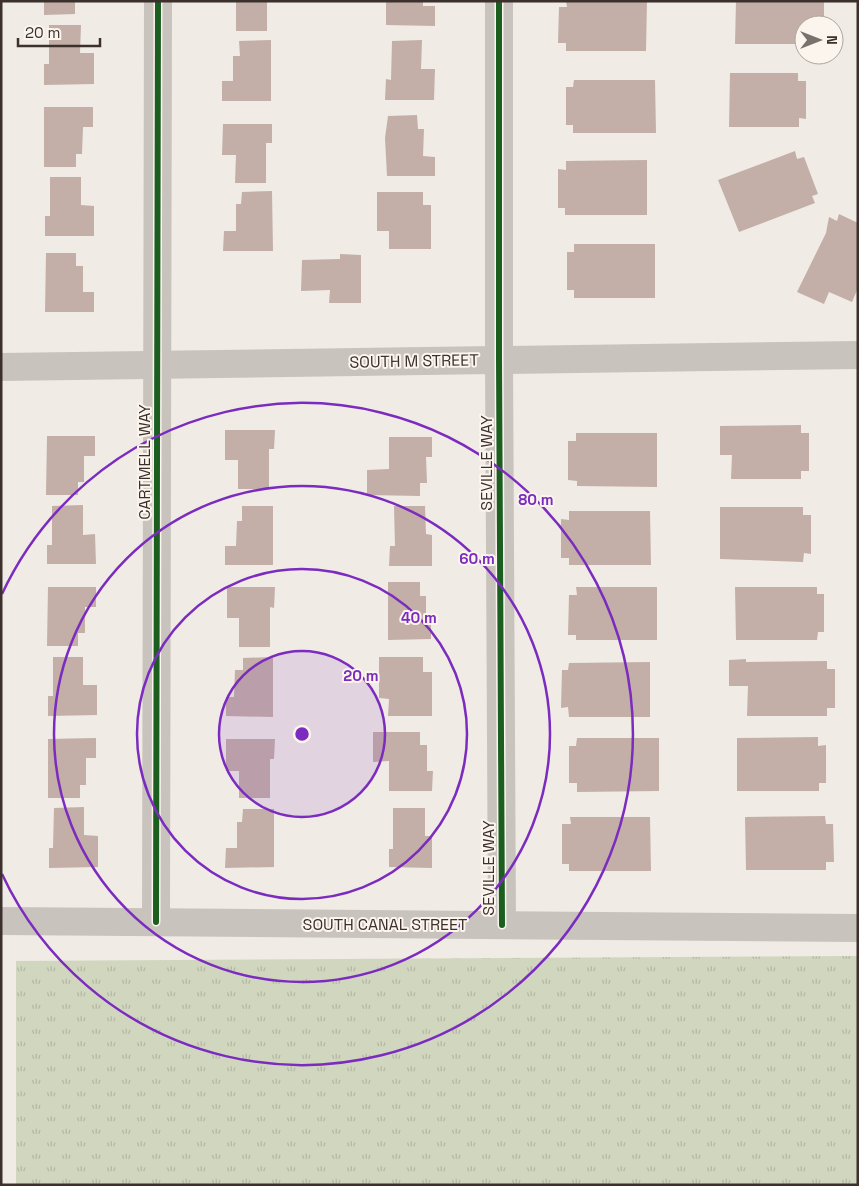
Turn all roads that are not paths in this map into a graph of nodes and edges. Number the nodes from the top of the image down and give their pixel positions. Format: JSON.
{"nodes":[{"id":1,"x":158,"y":1,"type":"edge"},
{"id":2,"x":499,"y":1,"type":"edge"},
{"id":3,"x":858,"y":355,"type":"edge"},
{"id":4,"x":499,"y":359,"type":"junction"},
{"id":5,"x":158,"y":365,"type":"junction"},
{"id":6,"x":1,"y":367,"type":"edge"},
{"id":7,"x":1,"y":921,"type":"edge"},
{"id":8,"x":156,"y":922,"type":"junction"},
{"id":9,"x":502,"y":925,"type":"junction"},
{"id":10,"x":858,"y":928,"type":"edge"}],
"edges":[{"from":1,"to":5,"type":"street","name":"CARTMELL WAY"},
{"from":2,"to":4,"type":"street","name":"SEVILLE WAY"},
{"from":3,"to":4,"type":"street","name":"SOUTH M STREET"},
{"from":4,"to":5,"type":"street","name":"SOUTH M STREET"},
{"from":4,"to":9,"type":"street","name":"SEVILLE WAY"},
{"from":5,"to":6,"type":"street","name":"SOUTH M STREET"},
{"from":5,"to":8,"type":"street","name":"CARTMELL WAY"},
{"from":7,"to":8,"type":"street","name":"SOUTH CANAL STREET"},
{"from":8,"to":9,"type":"street","name":"SOUTH CANAL STREET"},
{"from":9,"to":10,"type":"street","name":"SOUTH CANAL STREET"}]}
